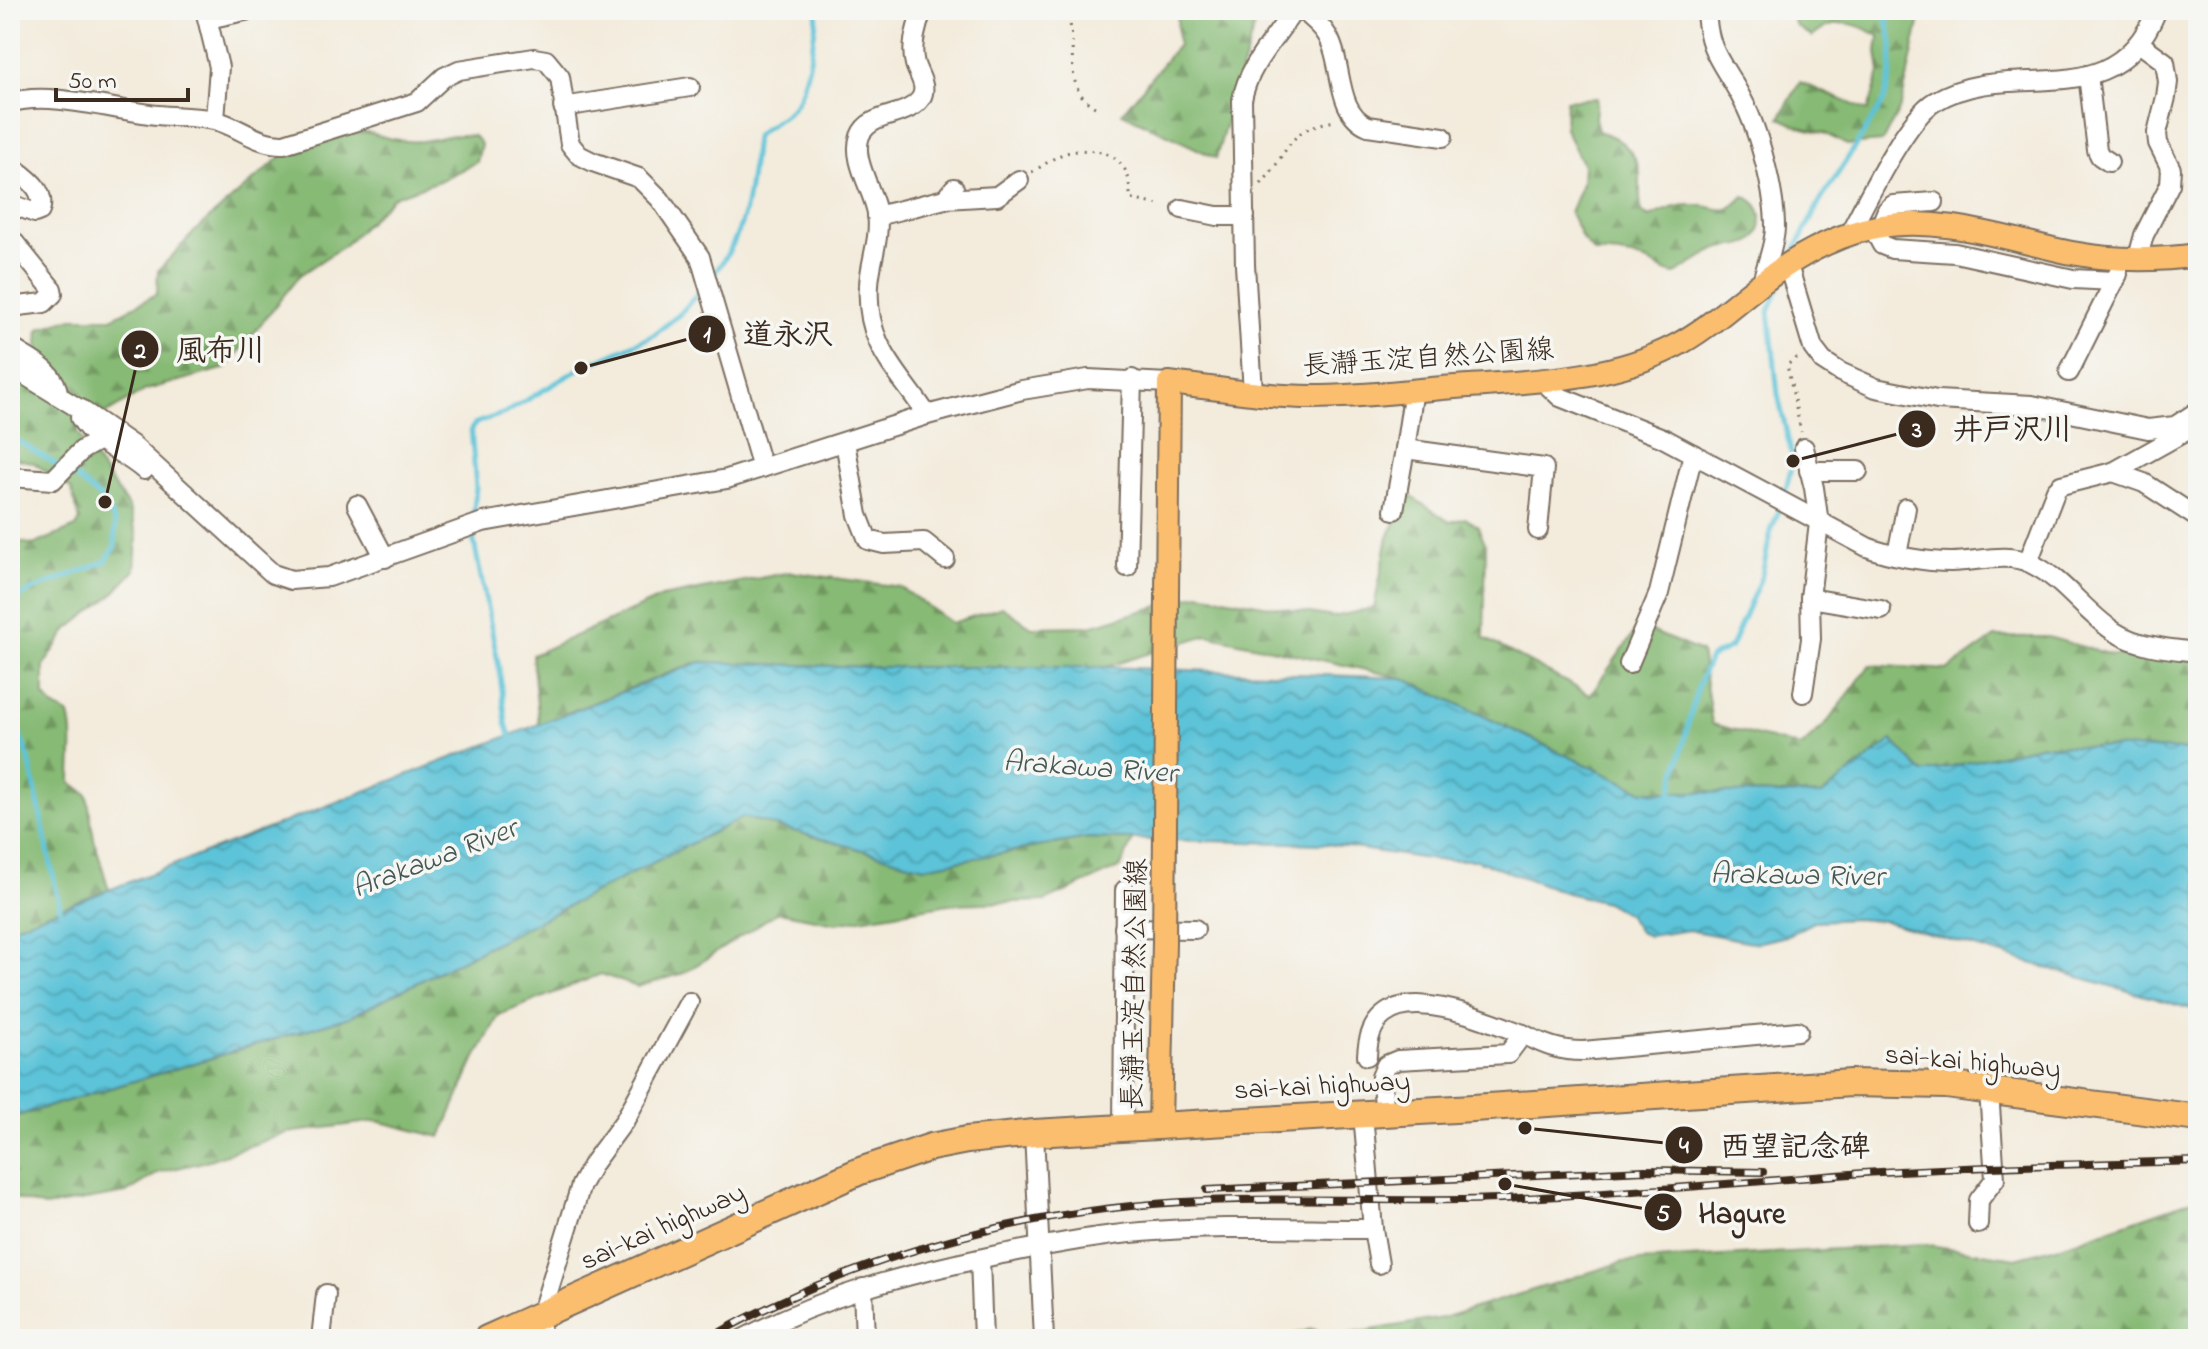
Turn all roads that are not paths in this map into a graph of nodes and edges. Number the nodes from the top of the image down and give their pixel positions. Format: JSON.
{"nodes":[{"id":1,"x":922,"y":10,"type":"edge"},
{"id":2,"x":1294,"y":10,"type":"edge"},
{"id":3,"x":1303,"y":10,"type":"edge"},
{"id":4,"x":1706,"y":10,"type":"edge"},
{"id":5,"x":2157,"y":10,"type":"edge"},
{"id":6,"x":245,"y":11,"type":"edge"},
{"id":7,"x":206,"y":14,"type":"edge"},
{"id":8,"x":2139,"y":43,"type":"junction"},
{"id":9,"x":2088,"y":75,"type":"junction"},
{"id":10,"x":690,"y":87,"type":"dead end"},
{"id":11,"x":12,"y":101,"type":"edge"},
{"id":12,"x":563,"y":107,"type":"junction"},
{"id":13,"x":215,"y":120,"type":"junction"},
{"id":14,"x":1443,"y":137,"type":"dead end"},
{"id":15,"x":2109,"y":162,"type":"dead end"},
{"id":16,"x":10,"y":165,"type":"edge"},
{"id":17,"x":1019,"y":180,"type":"road end"},
{"id":18,"x":1934,"y":202,"type":"dead end"},
{"id":19,"x":10,"y":206,"type":"edge"},
{"id":20,"x":1182,"y":209,"type":"road end"},
{"id":21,"x":1245,"y":209,"type":"junction"},
{"id":22,"x":877,"y":216,"type":"junction"},
{"id":23,"x":1876,"y":227,"type":"junction"},
{"id":24,"x":1849,"y":234,"type":"junction"},
{"id":25,"x":10,"y":237,"type":"edge"},
{"id":26,"x":2198,"y":255,"type":"edge"},
{"id":27,"x":1788,"y":265,"type":"junction"},
{"id":28,"x":2126,"y":267,"type":"junction"},
{"id":29,"x":1762,"y":282,"type":"junction"},
{"id":30,"x":10,"y":307,"type":"edge"},
{"id":31,"x":10,"y":347,"type":"edge"},
{"id":32,"x":10,"y":366,"type":"edge"},
{"id":33,"x":2069,"y":372,"type":"dead end"},
{"id":34,"x":1132,"y":379,"type":"junction"},
{"id":35,"x":1542,"y":380,"type":"junction"},
{"id":36,"x":1169,"y":383,"type":"junction"},
{"id":37,"x":1414,"y":389,"type":"junction"},
{"id":38,"x":1253,"y":392,"type":"junction"},
{"id":39,"x":59,"y":396,"type":"junction"},
{"id":40,"x":81,"y":409,"type":"junction"},
{"id":41,"x":2198,"y":411,"type":"edge"},
{"id":42,"x":927,"y":415,"type":"junction"},
{"id":43,"x":2198,"y":422,"type":"edge"},
{"id":44,"x":98,"y":441,"type":"junction"},
{"id":45,"x":845,"y":442,"type":"junction"},
{"id":46,"x":1804,"y":448,"type":"road end"},
{"id":47,"x":1405,"y":449,"type":"junction"},
{"id":48,"x":1693,"y":454,"type":"junction"},
{"id":49,"x":762,"y":468,"type":"junction"},
{"id":50,"x":1809,"y":471,"type":"junction"},
{"id":51,"x":1858,"y":471,"type":"dead end"},
{"id":52,"x":2113,"y":472,"type":"junction"},
{"id":53,"x":10,"y":477,"type":"edge"},
{"id":54,"x":180,"y":488,"type":"junction"},
{"id":55,"x":357,"y":505,"type":"dead end"},
{"id":56,"x":1906,"y":508,"type":"dead end"},
{"id":57,"x":1394,"y":510,"type":"dead end"},
{"id":58,"x":2198,"y":518,"type":"edge"},
{"id":59,"x":1819,"y":523,"type":"junction"},
{"id":60,"x":1538,"y":530,"type":"dead end"},
{"id":61,"x":1897,"y":555,"type":"junction"},
{"id":62,"x":385,"y":558,"type":"junction"},
{"id":63,"x":945,"y":559,"type":"dead end"},
{"id":64,"x":2028,"y":562,"type":"junction"},
{"id":65,"x":1127,"y":567,"type":"dead end"},
{"id":66,"x":1810,"y":598,"type":"junction"},
{"id":67,"x":1881,"y":610,"type":"dead end"},
{"id":68,"x":2198,"y":652,"type":"edge"},
{"id":69,"x":1629,"y":664,"type":"dead end"},
{"id":70,"x":1803,"y":693,"type":"dead end"},
{"id":71,"x":1125,"y":890,"type":"dead end"},
{"id":72,"x":1124,"y":928,"type":"junction"},
{"id":73,"x":1195,"y":929,"type":"dead end"},
{"id":74,"x":689,"y":1002,"type":"dead end"},
{"id":75,"x":1798,"y":1031,"type":"dead end"},
{"id":76,"x":1523,"y":1034,"type":"junction"},
{"id":77,"x":1367,"y":1056,"type":"dead end"},
{"id":78,"x":1989,"y":1091,"type":"junction"},
{"id":79,"x":1374,"y":1113,"type":"junction"},
{"id":80,"x":2198,"y":1118,"type":"edge"},
{"id":81,"x":1160,"y":1124,"type":"junction"},
{"id":82,"x":1123,"y":1127,"type":"junction"},
{"id":83,"x":1034,"y":1133,"type":"junction"},
{"id":84,"x":1978,"y":1224,"type":"dead end"},
{"id":85,"x":1373,"y":1229,"type":"junction"},
{"id":86,"x":1040,"y":1246,"type":"junction"},
{"id":87,"x":980,"y":1259,"type":"junction"},
{"id":88,"x":1379,"y":1264,"type":"dead end"},
{"id":89,"x":863,"y":1288,"type":"junction"},
{"id":90,"x":326,"y":1294,"type":"dead end"},
{"id":91,"x":540,"y":1327,"type":"edge"},
{"id":92,"x":321,"y":1339,"type":"edge"},
{"id":93,"x":487,"y":1339,"type":"edge"},
{"id":94,"x":743,"y":1339,"type":"edge"},
{"id":95,"x":865,"y":1339,"type":"edge"},
{"id":96,"x":983,"y":1339,"type":"edge"},
{"id":97,"x":1044,"y":1339,"type":"edge"}],
"edges":[{"from":1,"to":22,"type":"street"},
{"from":2,"to":21,"type":"street"},
{"from":3,"to":14,"type":"street"},
{"from":4,"to":29,"type":"street"},
{"from":5,"to":8,"type":"street"},
{"from":6,"to":7,"type":"street"},
{"from":7,"to":13,"type":"street"},
{"from":8,"to":9,"type":"street"},
{"from":8,"to":28,"type":"street"},
{"from":9,"to":15,"type":"street"},
{"from":9,"to":24,"type":"street"},
{"from":10,"to":12,"type":"street"},
{"from":11,"to":13,"type":"street"},
{"from":12,"to":13,"type":"street"},
{"from":12,"to":49,"type":"street"},
{"from":16,"to":19,"type":"street"},
{"from":17,"to":22,"type":"street"},
{"from":18,"to":23,"type":"street"},
{"from":20,"to":21,"type":"street"},
{"from":21,"to":38,"type":"street"},
{"from":22,"to":42,"type":"street"},
{"from":23,"to":24,"type":"main road","name":"長瀞玉淀自然公園線"},
{"from":23,"to":28,"type":"main road","name":"長瀞玉淀自然公園線"},
{"from":24,"to":27,"type":"main road","name":"長瀞玉淀自然公園線"},
{"from":25,"to":30,"type":"street"},
{"from":26,"to":28,"type":"main road","name":"長瀞玉淀自然公園線"},
{"from":27,"to":29,"type":"main road","name":"長瀞玉淀自然公園線"},
{"from":27,"to":41,"type":"street"},
{"from":28,"to":33,"type":"street"},
{"from":29,"to":35,"type":"main road","name":"長瀞玉淀自然公園線"},
{"from":31,"to":39,"type":"street"},
{"from":32,"to":39,"type":"street"},
{"from":34,"to":36,"type":"street"},
{"from":34,"to":42,"type":"street"},
{"from":34,"to":65,"type":"street"},
{"from":35,"to":37,"type":"main road","name":"長瀞玉淀自然公園線"},
{"from":35,"to":48,"type":"street"},
{"from":36,"to":38,"type":"main road","name":"長瀞玉淀自然公園線"},
{"from":36,"to":81,"type":"main road","name":"長瀞玉淀自然公園線","bridge":true},
{"from":37,"to":38,"type":"main road","name":"長瀞玉淀自然公園線"},
{"from":37,"to":47,"type":"street"},
{"from":39,"to":40,"type":"street"},
{"from":40,"to":44,"type":"street"},
{"from":40,"to":54,"type":"street"},
{"from":42,"to":45,"type":"street"},
{"from":43,"to":52,"type":"street"},
{"from":44,"to":53,"type":"street"},
{"from":44,"to":54,"type":"street"},
{"from":45,"to":49,"type":"street"},
{"from":45,"to":63,"type":"street"},
{"from":46,"to":50,"type":"street"},
{"from":47,"to":57,"type":"street"},
{"from":47,"to":60,"type":"street"},
{"from":48,"to":59,"type":"street"},
{"from":48,"to":69,"type":"street"},
{"from":49,"to":62,"type":"street"},
{"from":50,"to":51,"type":"street"},
{"from":50,"to":59,"type":"street"},
{"from":52,"to":58,"type":"street"},
{"from":52,"to":64,"type":"street"},
{"from":54,"to":62,"type":"street"},
{"from":55,"to":62,"type":"street"},
{"from":56,"to":61,"type":"street"},
{"from":59,"to":61,"type":"street"},
{"from":59,"to":66,"type":"street"},
{"from":61,"to":64,"type":"street"},
{"from":64,"to":68,"type":"street"},
{"from":66,"to":67,"type":"street"},
{"from":66,"to":70,"type":"street"},
{"from":71,"to":72,"type":"street"},
{"from":72,"to":73,"type":"street"},
{"from":72,"to":82,"type":"street"},
{"from":74,"to":91,"type":"street"},
{"from":75,"to":76,"type":"street"},
{"from":76,"to":77,"type":"street"},
{"from":76,"to":79,"type":"street"},
{"from":78,"to":79,"type":"highway","name":"sai-kai highway"},
{"from":78,"to":80,"type":"highway","name":"sai-kai highway"},
{"from":78,"to":84,"type":"street"},
{"from":79,"to":81,"type":"highway","name":"sai-kai highway"},
{"from":79,"to":85,"type":"street"},
{"from":81,"to":82,"type":"highway","name":"sai-kai highway"},
{"from":82,"to":83,"type":"highway","name":"sai-kai highway"},
{"from":83,"to":86,"type":"street"},
{"from":83,"to":91,"type":"highway","name":"sai-kai highway"},
{"from":85,"to":86,"type":"street"},
{"from":85,"to":88,"type":"street"},
{"from":86,"to":87,"type":"street"},
{"from":86,"to":97,"type":"street"},
{"from":87,"to":89,"type":"street"},
{"from":87,"to":96,"type":"street"},
{"from":89,"to":94,"type":"street"},
{"from":89,"to":95,"type":"street"},
{"from":90,"to":92,"type":"street"},
{"from":91,"to":93,"type":"highway","name":"sai-kai highway"}]}
